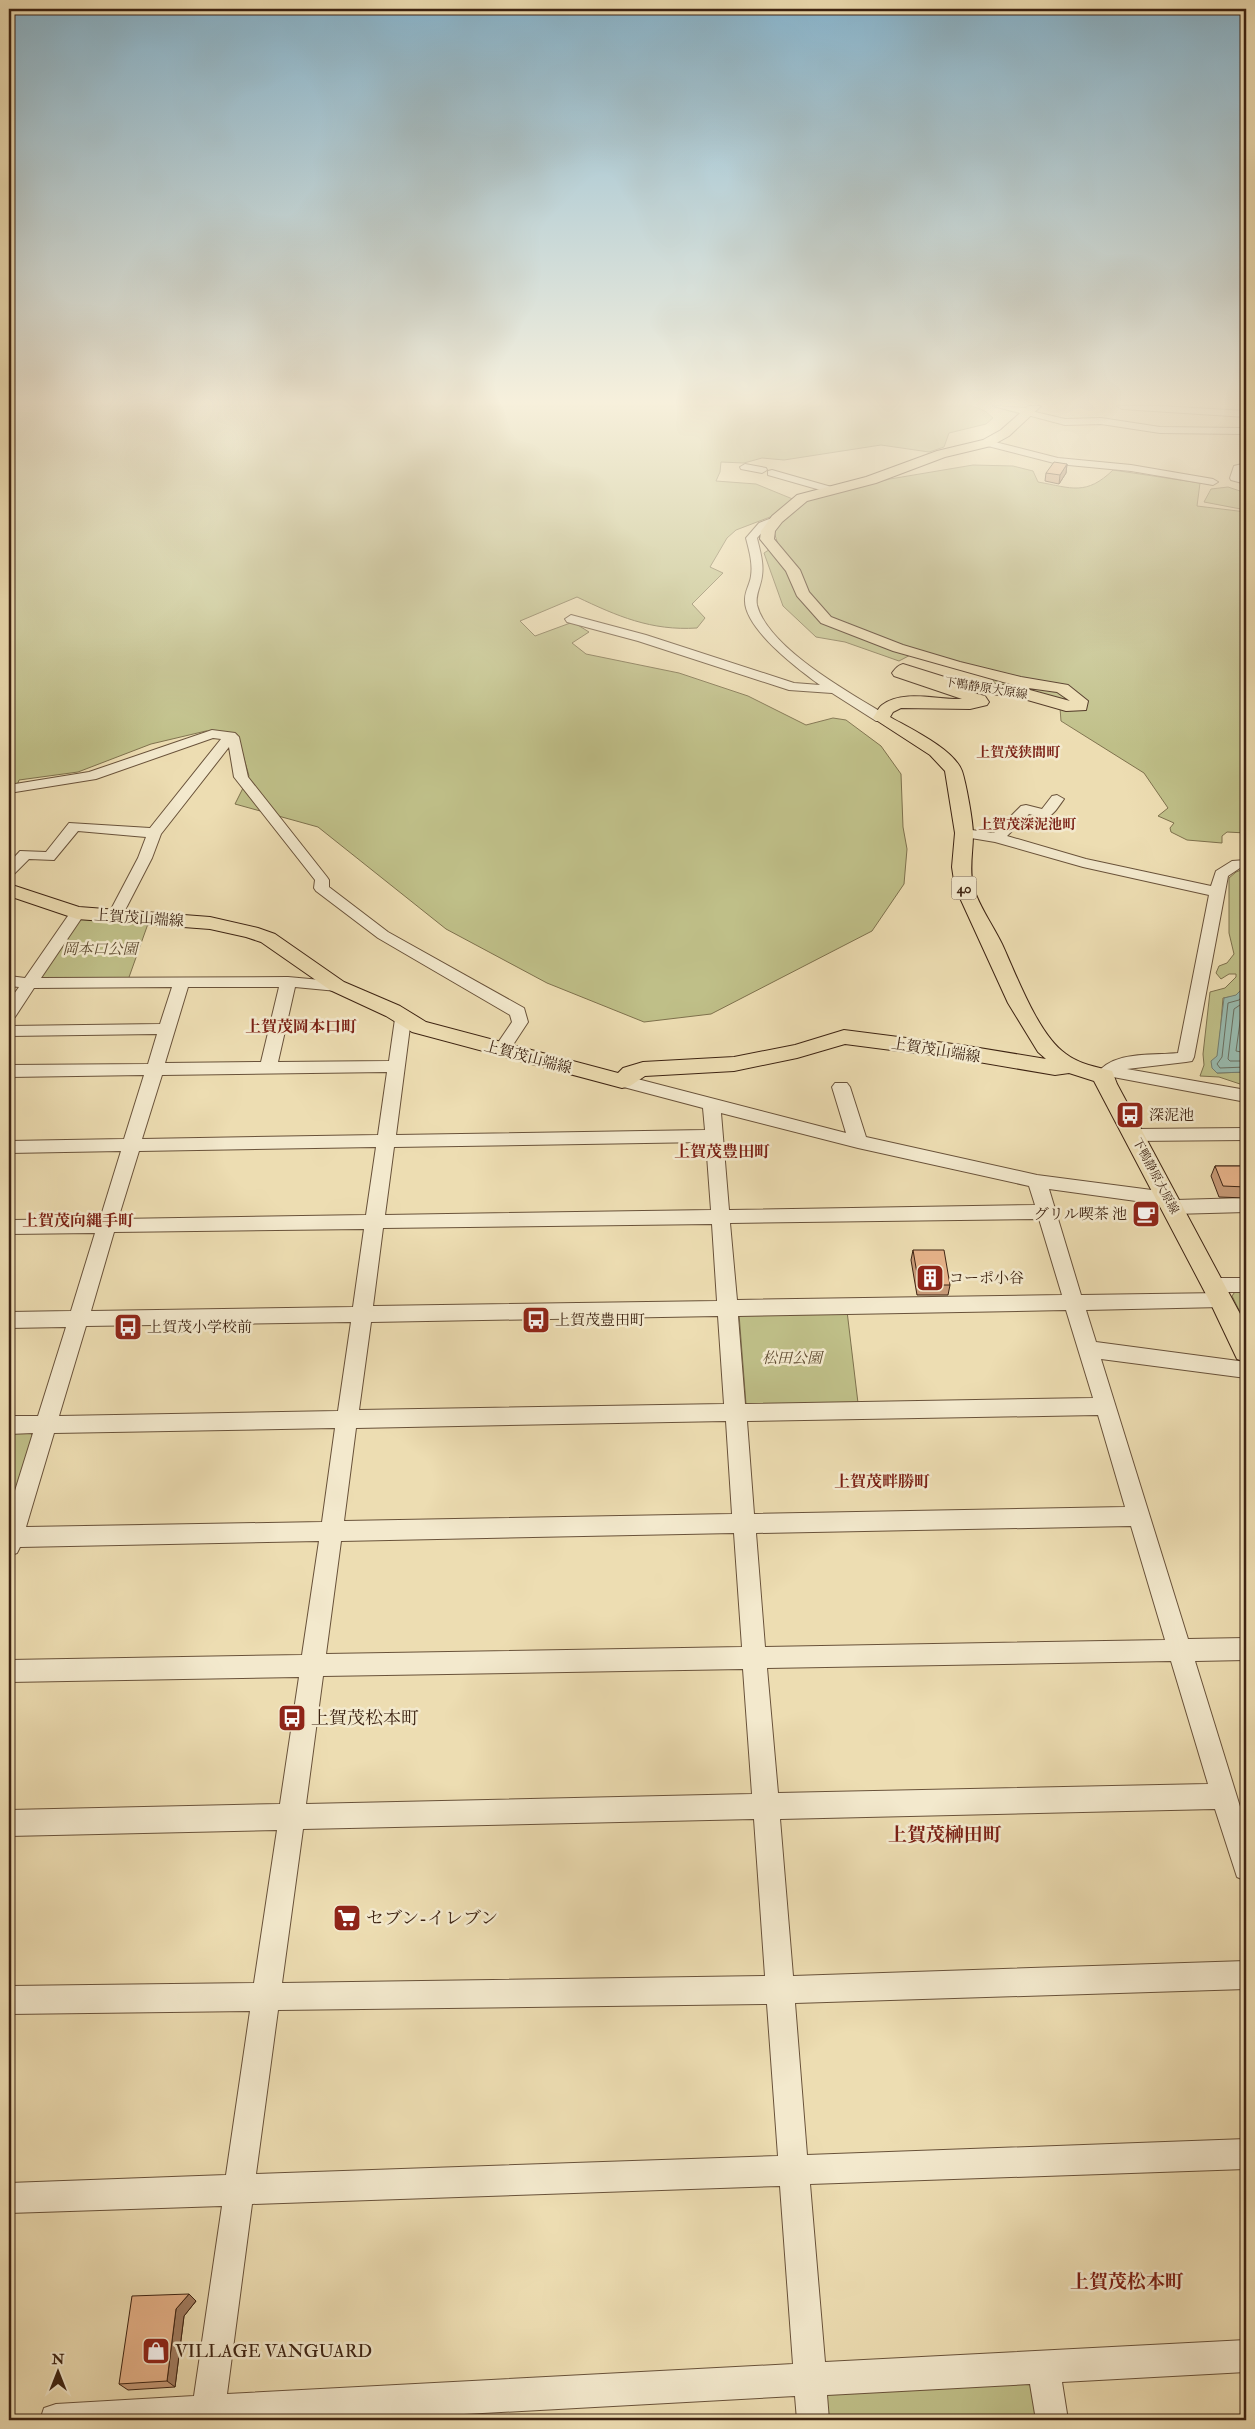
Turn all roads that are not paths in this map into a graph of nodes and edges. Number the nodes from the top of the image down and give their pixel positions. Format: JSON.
{"nodes":[{"id":1,"x":777,"y":519,"type":"joint"},
{"id":2,"x":571,"y":619,"type":"dead end"},
{"id":3,"x":835,"y":689,"type":"junction"},
{"id":4,"x":881,"y":718,"type":"junction"},
{"id":5,"x":230,"y":736,"type":"junction"},
{"id":6,"x":9,"y":789,"type":"edge"},
{"id":7,"x":1057,"y":799,"type":"dead end"},
{"id":8,"x":55,"y":825,"type":"dead end"},
{"id":9,"x":74,"y":826,"type":"junction"},
{"id":10,"x":154,"y":833,"type":"junction"},
{"id":11,"x":964,"y":833,"type":"junction"},
{"id":12,"x":997,"y":838,"type":"junction"},
{"id":13,"x":1246,"y":864,"type":"edge"},
{"id":14,"x":9,"y":871,"type":"edge"},
{"id":15,"x":9,"y":890,"type":"edge"},
{"id":16,"x":1217,"y":892,"type":"junction"},
{"id":17,"x":77,"y":913,"type":"junction"},
{"id":18,"x":116,"y":915,"type":"junction"},
{"id":19,"x":9,"y":981,"type":"edge"},
{"id":20,"x":288,"y":982,"type":"junction"},
{"id":21,"x":30,"y":983,"type":"junction"},
{"id":22,"x":181,"y":983,"type":"junction"},
{"id":23,"x":337,"y":986,"type":"junction"},
{"id":24,"x":9,"y":1013,"type":"edge"},
{"id":25,"x":403,"y":1019,"type":"junction"},
{"id":26,"x":167,"y":1029,"type":"junction"},
{"id":27,"x":9,"y":1031,"type":"edge"},
{"id":28,"x":501,"y":1050,"type":"junction"},
{"id":29,"x":396,"y":1066,"type":"junction"},
{"id":30,"x":1069,"y":1066,"type":"junction"},
{"id":31,"x":268,"y":1068,"type":"junction"},
{"id":32,"x":154,"y":1070,"type":"junction"},
{"id":33,"x":9,"y":1072,"type":"edge"},
{"id":34,"x":1106,"y":1074,"type":"junction"},
{"id":35,"x":622,"y":1081,"type":"junction"},
{"id":36,"x":841,"y":1087,"type":"dead end"},
{"id":37,"x":1246,"y":1096,"type":"edge"},
{"id":38,"x":712,"y":1106,"type":"junction"},
{"id":39,"x":1134,"y":1134,"type":"junction"},
{"id":40,"x":1246,"y":1134,"type":"edge"},
{"id":41,"x":714,"y":1136,"type":"junction"},
{"id":42,"x":386,"y":1141,"type":"junction"},
{"id":43,"x":858,"y":1142,"type":"junction"},
{"id":44,"x":131,"y":1146,"type":"junction"},
{"id":45,"x":9,"y":1147,"type":"edge"},
{"id":46,"x":1037,"y":1181,"type":"junction"},
{"id":47,"x":1170,"y":1203,"type":"junction"},
{"id":48,"x":1246,"y":1205,"type":"edge"},
{"id":49,"x":1046,"y":1212,"type":"junction"},
{"id":50,"x":720,"y":1217,"type":"junction"},
{"id":51,"x":374,"y":1221,"type":"junction"},
{"id":52,"x":107,"y":1226,"type":"junction"},
{"id":53,"x":9,"y":1227,"type":"edge"},
{"id":54,"x":1246,"y":1285,"type":"edge"},
{"id":55,"x":1218,"y":1293,"type":"junction"},
{"id":56,"x":1074,"y":1302,"type":"junction"},
{"id":57,"x":727,"y":1310,"type":"junction"},
{"id":58,"x":361,"y":1314,"type":"junction"},
{"id":59,"x":78,"y":1319,"type":"junction"},
{"id":60,"x":9,"y":1320,"type":"edge"},
{"id":61,"x":1088,"y":1349,"type":"junction"},
{"id":62,"x":1246,"y":1352,"type":"edge"},
{"id":63,"x":1246,"y":1370,"type":"edge"},
{"id":64,"x":1106,"y":1406,"type":"junction"},
{"id":65,"x":735,"y":1412,"type":"junction"},
{"id":66,"x":347,"y":1419,"type":"junction"},
{"id":67,"x":46,"y":1424,"type":"junction"},
{"id":68,"x":9,"y":1425,"type":"edge"},
{"id":69,"x":1139,"y":1516,"type":"junction"},
{"id":70,"x":744,"y":1523,"type":"junction"},
{"id":71,"x":331,"y":1531,"type":"junction"},
{"id":72,"x":10,"y":1542,"type":"edge"},
{"id":73,"x":1246,"y":1649,"type":"edge"},
{"id":74,"x":1180,"y":1650,"type":"junction"},
{"id":75,"x":754,"y":1658,"type":"junction"},
{"id":76,"x":312,"y":1665,"type":"junction"},
{"id":77,"x":9,"y":1670,"type":"edge"},
{"id":78,"x":1224,"y":1796,"type":"junction"},
{"id":79,"x":765,"y":1806,"type":"junction"},
{"id":80,"x":291,"y":1817,"type":"junction"},
{"id":81,"x":9,"y":1823,"type":"edge"},
{"id":82,"x":1246,"y":1868,"type":"edge"},
{"id":83,"x":1246,"y":1975,"type":"edge"},
{"id":84,"x":780,"y":1990,"type":"junction"},
{"id":85,"x":266,"y":1996,"type":"junction"},
{"id":86,"x":9,"y":2000,"type":"edge"},
{"id":87,"x":1246,"y":2154,"type":"edge"},
{"id":88,"x":794,"y":2171,"type":"junction"},
{"id":89,"x":239,"y":2190,"type":"junction"},
{"id":90,"x":9,"y":2198,"type":"edge"},
{"id":91,"x":1246,"y":2356,"type":"edge"},
{"id":92,"x":1043,"y":2366,"type":"junction"},
{"id":93,"x":809,"y":2378,"type":"junction"},
{"id":94,"x":207,"y":2416,"type":"edge"},
{"id":95,"x":56,"y":2420,"type":"edge"},
{"id":96,"x":812,"y":2420,"type":"edge"},
{"id":97,"x":1052,"y":2420,"type":"edge"}],
"edges":[{"from":1,"to":3,"type":"street"},
{"from":1,"to":4,"type":"main road","name":"下鴨静原大原線"},
{"from":2,"to":3,"type":"street"},
{"from":3,"to":4,"type":"street"},
{"from":4,"to":11,"type":"main road","number":"40"},
{"from":5,"to":6,"type":"street"},
{"from":5,"to":10,"type":"street"},
{"from":5,"to":28,"type":"street"},
{"from":7,"to":12,"type":"street"},
{"from":8,"to":9,"type":"street"},
{"from":9,"to":10,"type":"street"},
{"from":9,"to":14,"type":"street"},
{"from":10,"to":18,"type":"street"},
{"from":11,"to":12,"type":"street"},
{"from":11,"to":30,"type":"main road","number":"40"},
{"from":12,"to":16,"type":"street"},
{"from":13,"to":16,"type":"street"},
{"from":15,"to":17,"type":"main road","name":"上賀茂山端線"},
{"from":16,"to":34,"type":"street"},
{"from":17,"to":18,"type":"main road","name":"上賀茂山端線"},
{"from":17,"to":21,"type":"street"},
{"from":18,"to":23,"type":"main road","name":"上賀茂山端線"},
{"from":19,"to":21,"type":"street"},
{"from":20,"to":22,"type":"street"},
{"from":20,"to":23,"type":"street"},
{"from":20,"to":31,"type":"street"},
{"from":21,"to":22,"type":"street"},
{"from":21,"to":24,"type":"street"},
{"from":22,"to":26,"type":"street"},
{"from":23,"to":25,"type":"main road","name":"上賀茂山端線"},
{"from":25,"to":28,"type":"main road","name":"上賀茂山端線"},
{"from":25,"to":29,"type":"street"},
{"from":26,"to":27,"type":"street"},
{"from":26,"to":32,"type":"street"},
{"from":28,"to":35,"type":"main road","name":"上賀茂山端線"},
{"from":29,"to":31,"type":"street"},
{"from":29,"to":42,"type":"street"},
{"from":30,"to":34,"type":"main road","number":"40"},
{"from":30,"to":35,"type":"main road","name":"上賀茂山端線"},
{"from":31,"to":32,"type":"street"},
{"from":32,"to":33,"type":"street"},
{"from":32,"to":44,"type":"street"},
{"from":34,"to":37,"type":"street"},
{"from":34,"to":39,"type":"main road","name":"下鴨静原大原線"},
{"from":35,"to":38,"type":"street"},
{"from":36,"to":43,"type":"street"},
{"from":38,"to":41,"type":"street"},
{"from":38,"to":43,"type":"street"},
{"from":39,"to":40,"type":"street"},
{"from":39,"to":47,"type":"main road","name":"下鴨静原大原線"},
{"from":41,"to":42,"type":"street"},
{"from":41,"to":50,"type":"street"},
{"from":42,"to":44,"type":"street"},
{"from":42,"to":51,"type":"street"},
{"from":43,"to":46,"type":"street"},
{"from":44,"to":45,"type":"street"},
{"from":44,"to":52,"type":"street"},
{"from":46,"to":47,"type":"street"},
{"from":46,"to":49,"type":"street"},
{"from":47,"to":48,"type":"street"},
{"from":47,"to":55,"type":"main road","name":"下鴨静原大原線"},
{"from":49,"to":50,"type":"street"},
{"from":49,"to":56,"type":"street"},
{"from":50,"to":51,"type":"street"},
{"from":50,"to":57,"type":"street"},
{"from":51,"to":52,"type":"street"},
{"from":51,"to":58,"type":"street"},
{"from":52,"to":53,"type":"street"},
{"from":52,"to":59,"type":"street"},
{"from":54,"to":55,"type":"street"},
{"from":55,"to":56,"type":"street"},
{"from":55,"to":62,"type":"main road","name":"下鴨静原大原線"},
{"from":56,"to":57,"type":"street"},
{"from":56,"to":61,"type":"street"},
{"from":57,"to":58,"type":"street"},
{"from":57,"to":65,"type":"street"},
{"from":58,"to":59,"type":"street"},
{"from":58,"to":66,"type":"street"},
{"from":59,"to":60,"type":"street"},
{"from":59,"to":67,"type":"street"},
{"from":61,"to":63,"type":"street"},
{"from":61,"to":64,"type":"street"},
{"from":64,"to":65,"type":"street"},
{"from":64,"to":69,"type":"street"},
{"from":65,"to":66,"type":"street"},
{"from":65,"to":70,"type":"street"},
{"from":66,"to":67,"type":"street"},
{"from":66,"to":71,"type":"street"},
{"from":67,"to":68,"type":"street"},
{"from":67,"to":72,"type":"street"},
{"from":69,"to":70,"type":"street"},
{"from":69,"to":74,"type":"street"},
{"from":70,"to":71,"type":"street"},
{"from":70,"to":75,"type":"street"},
{"from":71,"to":72,"type":"street"},
{"from":71,"to":76,"type":"street"},
{"from":73,"to":74,"type":"street"},
{"from":74,"to":75,"type":"street"},
{"from":74,"to":78,"type":"street"},
{"from":75,"to":76,"type":"street"},
{"from":75,"to":79,"type":"street"},
{"from":76,"to":77,"type":"street"},
{"from":76,"to":80,"type":"street"},
{"from":78,"to":79,"type":"street"},
{"from":78,"to":82,"type":"street"},
{"from":79,"to":80,"type":"street"},
{"from":79,"to":84,"type":"street"},
{"from":80,"to":81,"type":"street"},
{"from":80,"to":85,"type":"street"},
{"from":83,"to":84,"type":"street"},
{"from":84,"to":85,"type":"street"},
{"from":84,"to":88,"type":"street"},
{"from":85,"to":86,"type":"street"},
{"from":85,"to":89,"type":"street"},
{"from":87,"to":88,"type":"street"},
{"from":88,"to":89,"type":"street"},
{"from":88,"to":93,"type":"street"},
{"from":89,"to":90,"type":"street"},
{"from":89,"to":94,"type":"street"},
{"from":91,"to":92,"type":"street"},
{"from":92,"to":93,"type":"street"},
{"from":92,"to":97,"type":"street"},
{"from":93,"to":94,"type":"street"},
{"from":93,"to":96,"type":"street"},
{"from":94,"to":95,"type":"street"}]}
